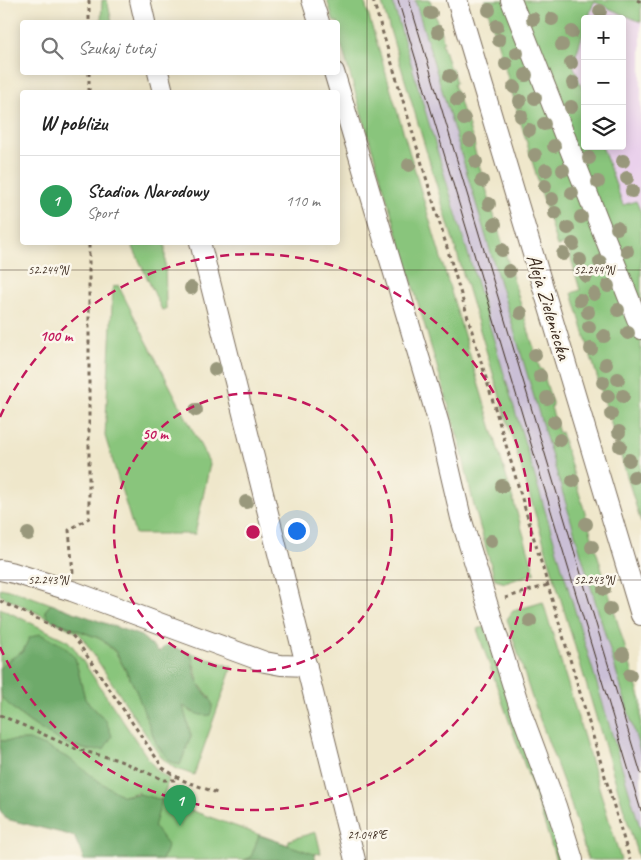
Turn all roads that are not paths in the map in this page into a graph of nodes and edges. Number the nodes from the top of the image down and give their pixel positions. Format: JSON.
{"nodes":[{"id":1,"x":140,"y":0,"type":"edge"},
{"id":2,"x":312,"y":0,"type":"edge"},
{"id":3,"x":457,"y":0,"type":"edge"},
{"id":4,"x":512,"y":0,"type":"edge"},
{"id":5,"x":145,"y":20,"type":"edge"},
{"id":6,"x":318,"y":20,"type":"edge"},
{"id":7,"x":159,"y":75,"type":"edge"},
{"id":8,"x":335,"y":75,"type":"edge"},
{"id":9,"x":162,"y":90,"type":"edge"},
{"id":10,"x":339,"y":90,"type":"edge"},
{"id":11,"x":340,"y":92,"type":"edge"},
{"id":12,"x":201,"y":245,"type":"edge"},
{"id":13,"x":641,"y":329,"type":"edge"},
{"id":14,"x":0,"y":570,"type":"edge"},
{"id":15,"x":641,"y":615,"type":"edge"},
{"id":16,"x":306,"y":666,"type":"junction"},
{"id":17,"x":355,"y":860,"type":"edge"},
{"id":18,"x":573,"y":860,"type":"edge"}],
"edges":[{"from":1,"to":5,"type":"street"},
{"from":2,"to":6,"type":"street"},
{"from":3,"to":15,"type":"street","name":"Aleja Zieleniecka"},
{"from":4,"to":13,"type":"street"},
{"from":7,"to":9,"type":"street"},
{"from":8,"to":10,"type":"street"},
{"from":11,"to":18,"type":"street"},
{"from":12,"to":16,"type":"street"},
{"from":14,"to":16,"type":"street"},
{"from":16,"to":17,"type":"street"}]}
